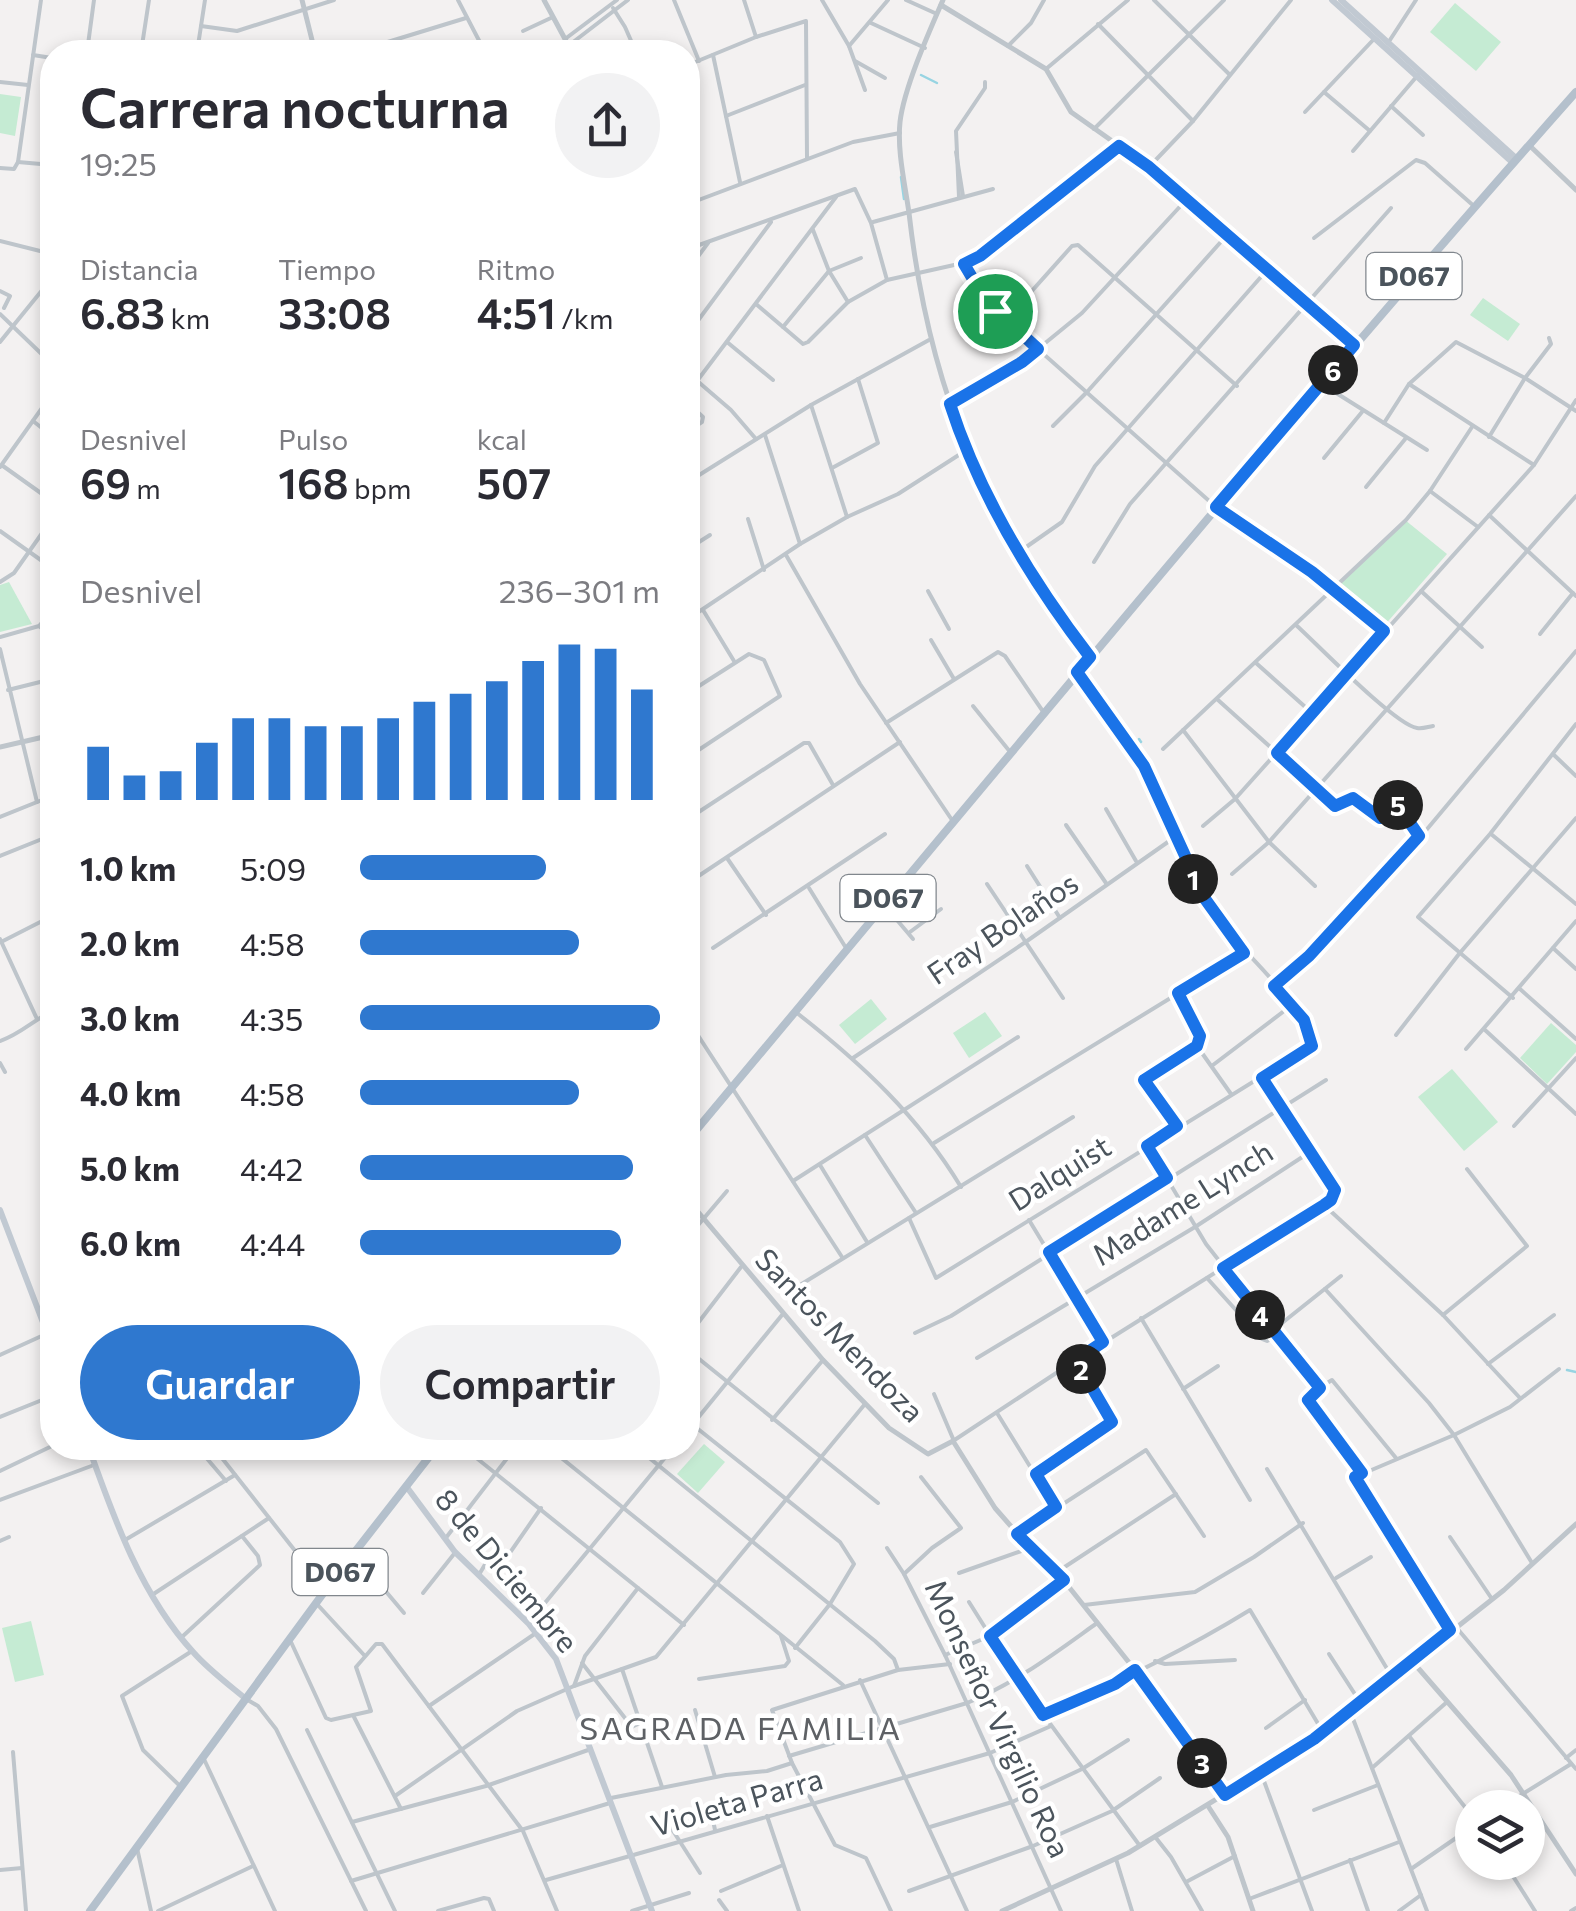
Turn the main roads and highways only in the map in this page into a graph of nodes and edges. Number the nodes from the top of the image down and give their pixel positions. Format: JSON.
{"nodes":[{"id":1,"x":1332,"y":0,"type":"edge"},
{"id":2,"x":1346,"y":4,"type":"edge"},
{"id":3,"x":1387,"y":44,"type":"junction"},
{"id":4,"x":1576,"y":92,"type":"edge"},
{"id":5,"x":1515,"y":161,"type":"junction"},
{"id":6,"x":700,"y":1126,"type":"edge"},
{"id":7,"x":0,"y":1210,"type":"edge"},
{"id":8,"x":40,"y":1312,"type":"edge"},
{"id":9,"x":93,"y":1460,"type":"edge"},
{"id":10,"x":427,"y":1460,"type":"edge"},
{"id":11,"x":406,"y":1486,"type":"junction"},
{"id":12,"x":246,"y":1699,"type":"junction"},
{"id":13,"x":651,"y":1908,"type":"edge"},
{"id":14,"x":90,"y":1911,"type":"edge"}],
"edges":[{"from":1,"to":2,"type":"main road"},
{"from":2,"to":3,"type":"main road"},
{"from":2,"to":3,"type":"main road"},
{"from":3,"to":5,"type":"main road"},
{"from":4,"to":5,"type":"main road","number":"D067"},
{"from":5,"to":6,"type":"main road","number":"D067"},
{"from":7,"to":8,"type":"main road"},
{"from":9,"to":12,"type":"main road"},
{"from":10,"to":11,"type":"main road","number":"D067"},
{"from":11,"to":12,"type":"main road","number":"D067"},
{"from":11,"to":13,"type":"main road","name":"8 de Diciembre"},
{"from":12,"to":14,"type":"main road","number":"D067"}]}
